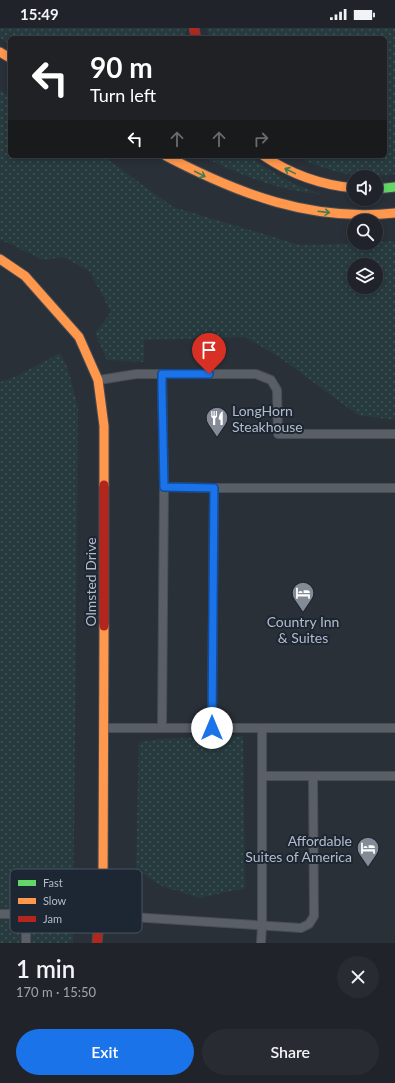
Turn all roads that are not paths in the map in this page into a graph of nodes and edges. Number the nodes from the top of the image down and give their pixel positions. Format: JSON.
{"nodes":[{"id":1,"x":170,"y":158,"type":"edge"},
{"id":2,"x":267,"y":158,"type":"edge"},
{"id":3,"x":395,"y":187,"type":"edge"},
{"id":4,"x":347,"y":188,"type":"edge"},
{"id":5,"x":383,"y":188,"type":"edge"},
{"id":6,"x":393,"y":214,"type":"edge"},
{"id":7,"x":0,"y":259,"type":"edge"},
{"id":8,"x":162,"y":374,"type":"junction"},
{"id":9,"x":98,"y":380,"type":"junction"},
{"id":10,"x":395,"y":434,"type":"edge"},
{"id":11,"x":164,"y":487,"type":"junction"},
{"id":12,"x":214,"y":488,"type":"junction"},
{"id":13,"x":395,"y":488,"type":"edge"},
{"id":14,"x":104,"y":728,"type":"junction"},
{"id":15,"x":162,"y":728,"type":"junction"},
{"id":16,"x":212,"y":728,"type":"junction"},
{"id":17,"x":262,"y":728,"type":"junction"},
{"id":18,"x":395,"y":728,"type":"edge"},
{"id":19,"x":262,"y":776,"type":"junction"},
{"id":20,"x":313,"y":776,"type":"junction"},
{"id":21,"x":395,"y":776,"type":"edge"},
{"id":22,"x":103,"y":869,"type":"edge"},
{"id":23,"x":142,"y":918,"type":"edge"},
{"id":24,"x":262,"y":926,"type":"junction"},
{"id":25,"x":98,"y":933,"type":"edge"},
{"id":26,"x":97,"y":943,"type":"edge"},
{"id":27,"x":261,"y":943,"type":"edge"}],
"edges":[{"from":1,"to":6,"type":"main road","one_way":true},
{"from":4,"to":2,"type":"main road","one_way":true},
{"from":3,"to":5,"type":"main road"},
{"from":7,"to":9,"type":"main road","name":"Olmsted Drive"},
{"from":8,"to":9,"type":"lane"},
{"from":8,"to":10,"type":"lane"},
{"from":8,"to":11,"type":"lane"},
{"from":9,"to":14,"type":"main road","name":"Olmsted Drive"},
{"from":11,"to":12,"type":"lane"},
{"from":11,"to":15,"type":"lane"},
{"from":12,"to":13,"type":"lane"},
{"from":12,"to":16,"type":"lane"},
{"from":14,"to":15,"type":"lane"},
{"from":14,"to":22,"type":"main road","name":"Olmsted Drive"},
{"from":15,"to":16,"type":"lane"},
{"from":16,"to":17,"type":"lane"},
{"from":17,"to":18,"type":"lane"},
{"from":17,"to":19,"type":"lane"},
{"from":19,"to":20,"type":"lane"},
{"from":19,"to":24,"type":"lane"},
{"from":20,"to":21,"type":"lane"},
{"from":20,"to":24,"type":"lane"},
{"from":23,"to":24,"type":"lane"},
{"from":24,"to":27,"type":"lane"},
{"from":25,"to":26,"type":"main road","name":"Olmsted Drive"}]}
